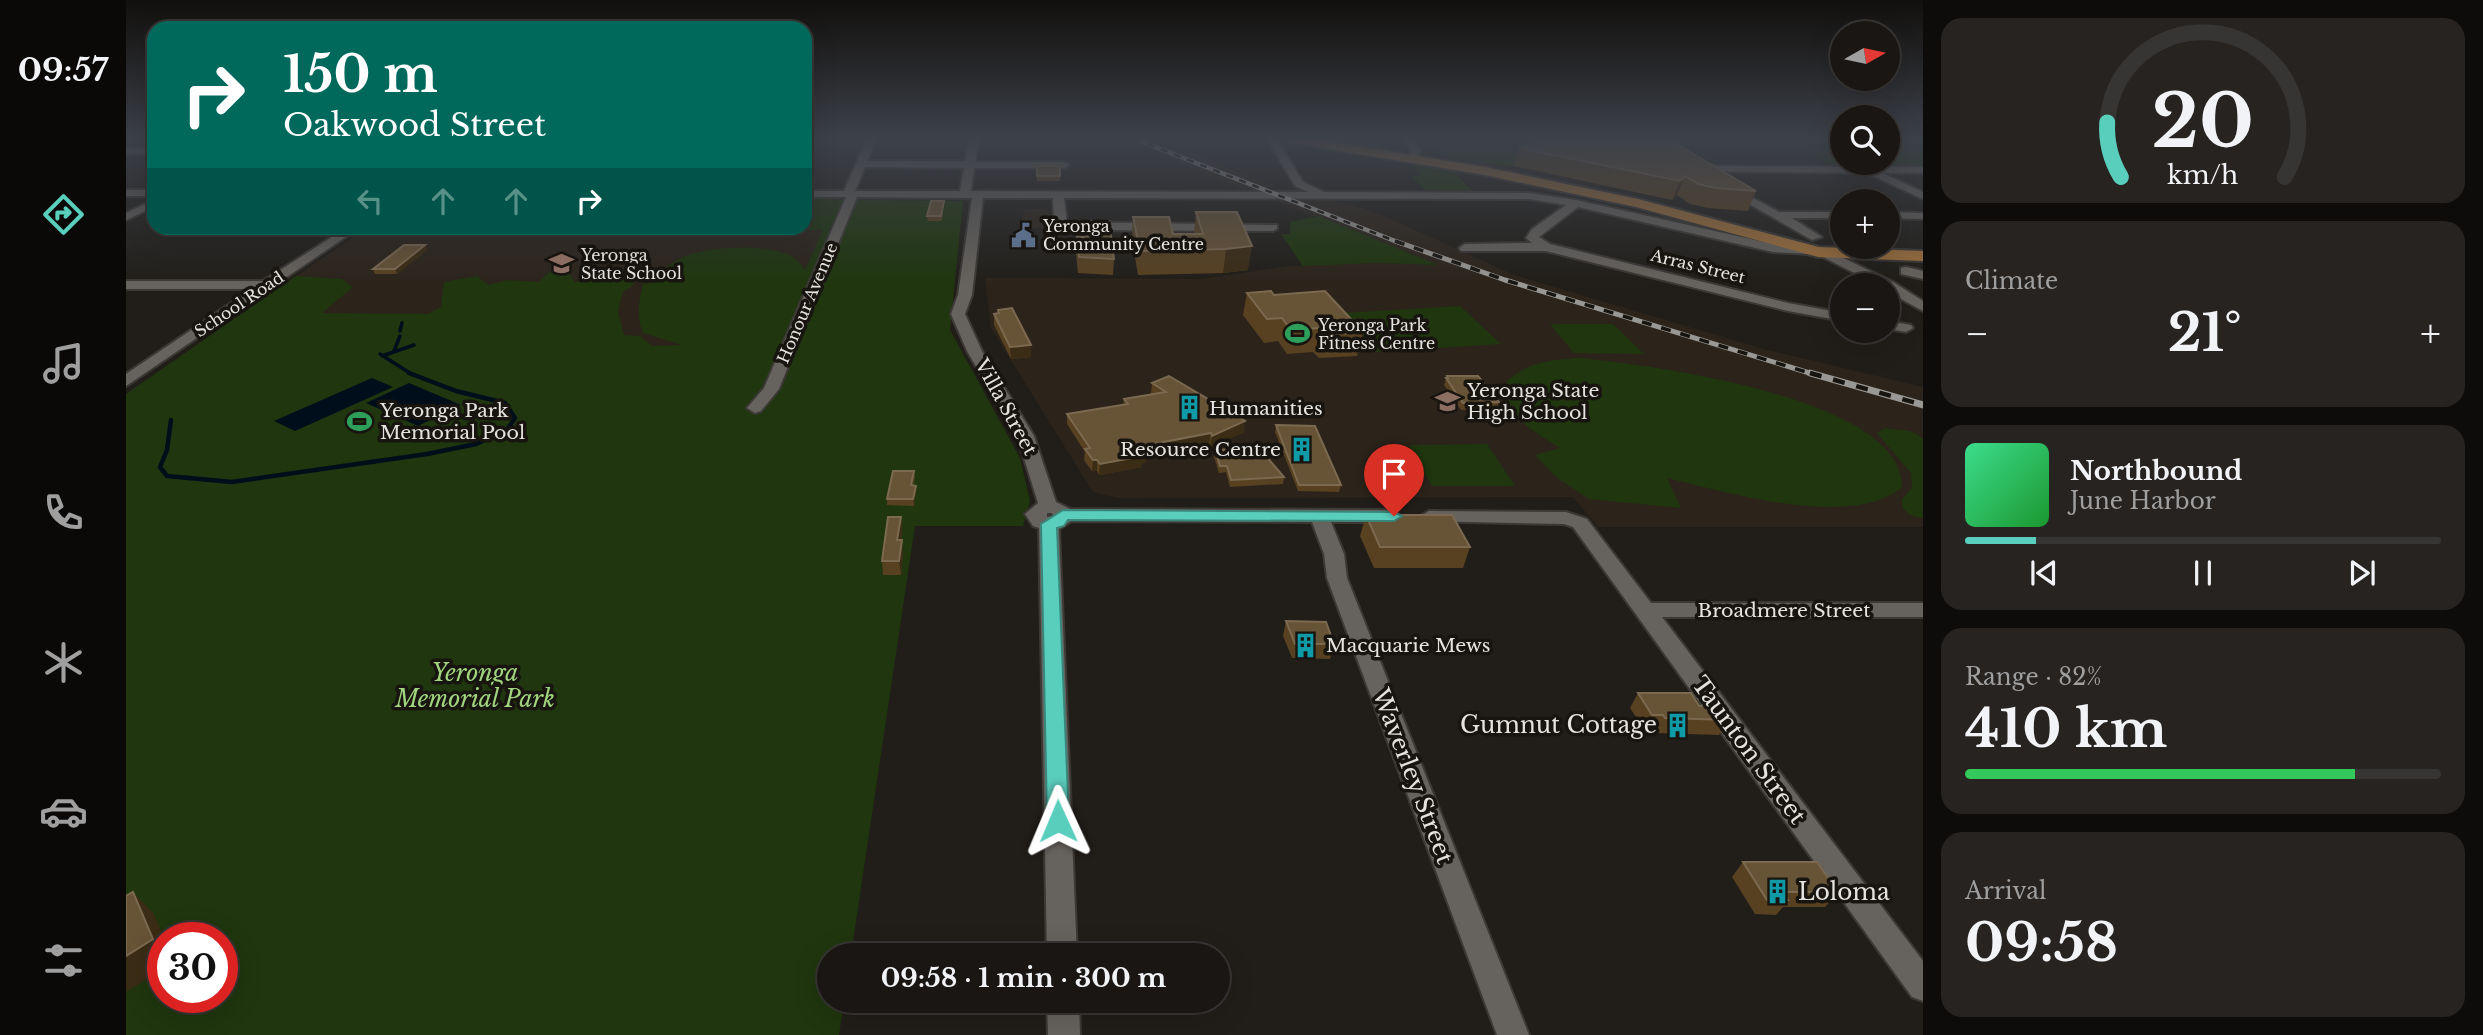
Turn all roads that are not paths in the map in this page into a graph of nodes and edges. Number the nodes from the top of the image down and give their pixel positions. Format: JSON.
{"nodes":[{"id":1,"x":852,"y":187,"type":"edge"},
{"id":2,"x":966,"y":187,"type":"edge"},
{"id":3,"x":1306,"y":187,"type":"edge"},
{"id":4,"x":1550,"y":187,"type":"edge"},
{"id":5,"x":1566,"y":187,"type":"edge"},
{"id":6,"x":1576,"y":187,"type":"edge"},
{"id":7,"x":1724,"y":187,"type":"edge"},
{"id":8,"x":1904,"y":187,"type":"edge"},
{"id":9,"x":126,"y":193,"type":"edge"},
{"id":10,"x":147,"y":193,"type":"edge"},
{"id":11,"x":812,"y":194,"type":"edge"},
{"id":12,"x":850,"y":194,"type":"junction"},
{"id":13,"x":965,"y":194,"type":"junction"},
{"id":14,"x":978,"y":194,"type":"junction"},
{"id":15,"x":1058,"y":194,"type":"junction"},
{"id":16,"x":1148,"y":194,"type":"junction"},
{"id":17,"x":1324,"y":195,"type":"junction"},
{"id":18,"x":1535,"y":196,"type":"junction"},
{"id":19,"x":1923,"y":196,"type":"edge"},
{"id":20,"x":1576,"y":203,"type":"junction"},
{"id":21,"x":147,"y":206,"type":"edge"},
{"id":22,"x":1900,"y":215,"type":"edge"},
{"id":23,"x":1923,"y":216,"type":"edge"},
{"id":24,"x":126,"y":217,"type":"edge"},
{"id":25,"x":1830,"y":219,"type":"edge"},
{"id":26,"x":1156,"y":225,"type":"junction"},
{"id":27,"x":1273,"y":228,"type":"dead end"},
{"id":28,"x":1786,"y":231,"type":"junction"},
{"id":29,"x":343,"y":235,"type":"edge"},
{"id":30,"x":1746,"y":241,"type":"junction"},
{"id":31,"x":1546,"y":247,"type":"junction"},
{"id":32,"x":1817,"y":247,"type":"junction"},
{"id":33,"x":1830,"y":247,"type":"edge"},
{"id":34,"x":1465,"y":248,"type":"dead end"},
{"id":35,"x":1900,"y":249,"type":"edge"},
{"id":36,"x":1900,"y":251,"type":"edge"},
{"id":37,"x":1923,"y":253,"type":"edge"},
{"id":38,"x":1858,"y":259,"type":"edge"},
{"id":39,"x":1906,"y":271,"type":"dead end"},
{"id":40,"x":1867,"y":273,"type":"edge"},
{"id":41,"x":1869,"y":273,"type":"edge"},
{"id":42,"x":1923,"y":275,"type":"edge"},
{"id":43,"x":126,"y":285,"type":"edge"},
{"id":44,"x":262,"y":285,"type":"junction"},
{"id":45,"x":1900,"y":293,"type":"edge"},
{"id":46,"x":1923,"y":307,"type":"edge"},
{"id":47,"x":1830,"y":315,"type":"edge"},
{"id":48,"x":1900,"y":327,"type":"edge"},
{"id":49,"x":1906,"y":328,"type":"dead end"},
{"id":50,"x":127,"y":379,"type":"edge"},
{"id":51,"x":755,"y":408,"type":"dead end"},
{"id":52,"x":1054,"y":515,"type":"junction"},
{"id":53,"x":1319,"y":516,"type":"junction"},
{"id":54,"x":1645,"y":610,"type":"junction"},
{"id":55,"x":1923,"y":610,"type":"edge"},
{"id":56,"x":1062,"y":943,"type":"edge"},
{"id":57,"x":1923,"y":986,"type":"edge"},
{"id":58,"x":1063,"y":1013,"type":"edge"},
{"id":59,"x":1064,"y":1035,"type":"edge"},
{"id":60,"x":1513,"y":1035,"type":"edge"}],
"edges":[{"from":1,"to":12,"type":"street"},
{"from":2,"to":13,"type":"street"},
{"from":3,"to":17,"type":"street"},
{"from":4,"to":18,"type":"street"},
{"from":5,"to":28,"type":"main road"},
{"from":6,"to":28,"type":"main road"},
{"from":7,"to":28,"type":"street"},
{"from":8,"to":19,"type":"street"},
{"from":9,"to":10,"type":"street"},
{"from":11,"to":12,"type":"street"},
{"from":12,"to":13,"type":"street"},
{"from":12,"to":51,"type":"street","name":"Honour Avenue"},
{"from":13,"to":14,"type":"street"},
{"from":14,"to":15,"type":"street"},
{"from":14,"to":52,"type":"street","name":"Villa Street"},
{"from":15,"to":16,"type":"street"},
{"from":15,"to":26,"type":"street"},
{"from":16,"to":17,"type":"street"},
{"from":16,"to":26,"type":"street"},
{"from":17,"to":18,"type":"street"},
{"from":18,"to":20,"type":"street"},
{"from":20,"to":30,"type":"street"},
{"from":20,"to":31,"type":"street"},
{"from":21,"to":24,"type":"street"},
{"from":22,"to":23,"type":"street"},
{"from":25,"to":28,"type":"street"},
{"from":26,"to":27,"type":"street"},
{"from":28,"to":30,"type":"street"},
{"from":28,"to":32,"type":"main road"},
{"from":28,"to":32,"type":"street"},
{"from":29,"to":44,"type":"street","name":"School Road"},
{"from":30,"to":32,"type":"street"},
{"from":31,"to":34,"type":"street","name":"Arras Street"},
{"from":31,"to":47,"type":"street","name":"Arras Street"},
{"from":32,"to":33,"type":"main road"},
{"from":32,"to":40,"type":"street"},
{"from":35,"to":37,"type":"main road"},
{"from":36,"to":37,"type":"main road"},
{"from":38,"to":41,"type":"street"},
{"from":39,"to":42,"type":"street"},
{"from":43,"to":44,"type":"street"},
{"from":44,"to":50,"type":"street","name":"School Road"},
{"from":45,"to":46,"type":"street"},
{"from":48,"to":49,"type":"street"},
{"from":52,"to":53,"type":"street"},
{"from":52,"to":56,"type":"street","name":"Villa Street"},
{"from":53,"to":54,"type":"street","name":"Taunton Street"},
{"from":53,"to":60,"type":"street","name":"Waverley Street"},
{"from":54,"to":55,"type":"street","name":"Broadmere Street"},
{"from":54,"to":57,"type":"street","name":"Taunton Street"},
{"from":58,"to":59,"type":"street"}]}
